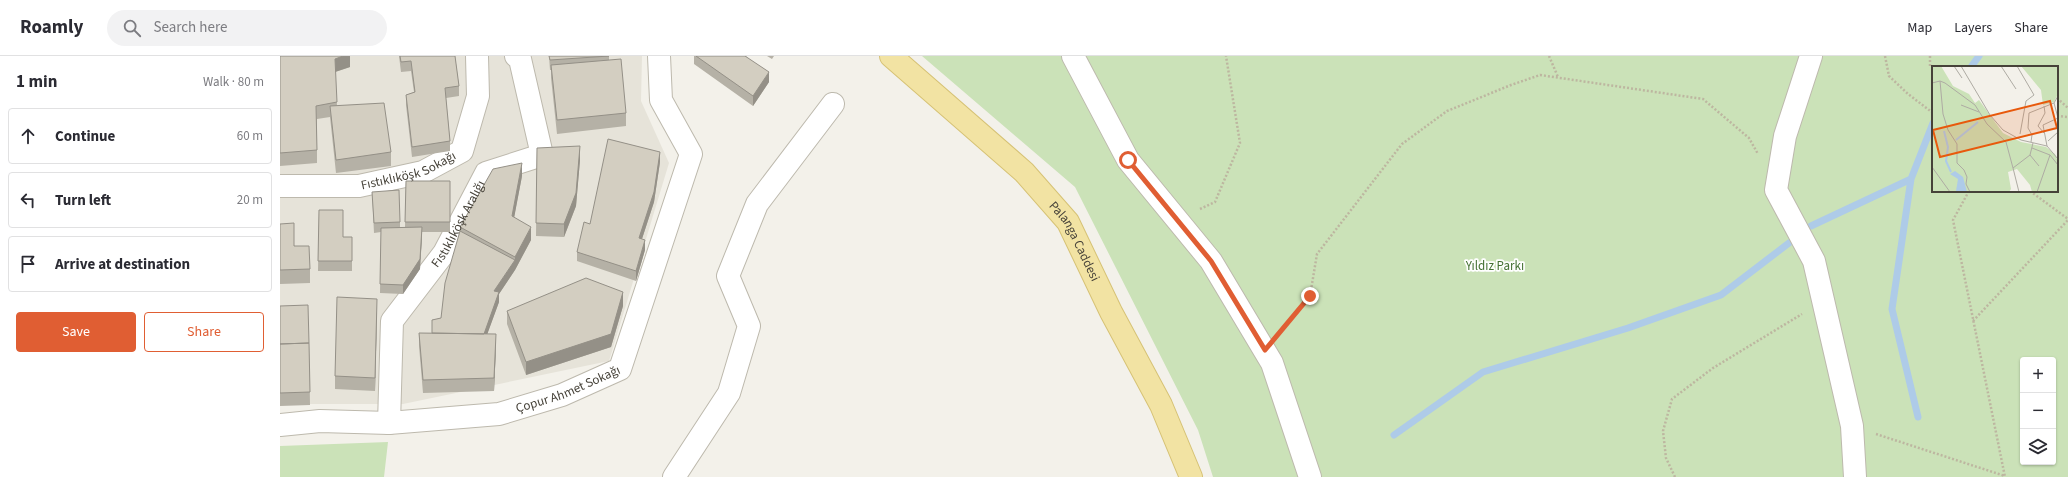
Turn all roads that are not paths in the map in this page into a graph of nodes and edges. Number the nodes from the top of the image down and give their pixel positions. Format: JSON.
{"nodes":[{"id":1,"x":477,"y":56,"type":"edge"},
{"id":2,"x":516,"y":56,"type":"edge"},
{"id":3,"x":659,"y":56,"type":"edge"},
{"id":4,"x":891,"y":56,"type":"edge"},
{"id":5,"x":1073,"y":56,"type":"edge"},
{"id":6,"x":1811,"y":56,"type":"edge"},
{"id":7,"x":833,"y":104,"type":"dead end"},
{"id":8,"x":280,"y":186,"type":"edge"},
{"id":9,"x":389,"y":423,"type":"junction"},
{"id":10,"x":280,"y":425,"type":"edge"},
{"id":11,"x":674,"y":477,"type":"edge"},
{"id":12,"x":1191,"y":477,"type":"edge"},
{"id":13,"x":1310,"y":477,"type":"edge"},
{"id":14,"x":1855,"y":477,"type":"edge"}],
"edges":[{"from":1,"to":8,"type":"street","name":"Fıstıklıköşk Sokağı"},
{"from":2,"to":9,"type":"street","name":"Fıstıklıköşk Aralığı"},
{"from":3,"to":9,"type":"street","name":"Çopur Ahmet Sokağı"},
{"from":4,"to":12,"type":"main road","name":"Palanga Caddesi"},
{"from":5,"to":13,"type":"street"},
{"from":6,"to":14,"type":"street"},
{"from":7,"to":11,"type":"street"},
{"from":9,"to":10,"type":"street","name":"Çopur Ahmet Sokağı"}]}
